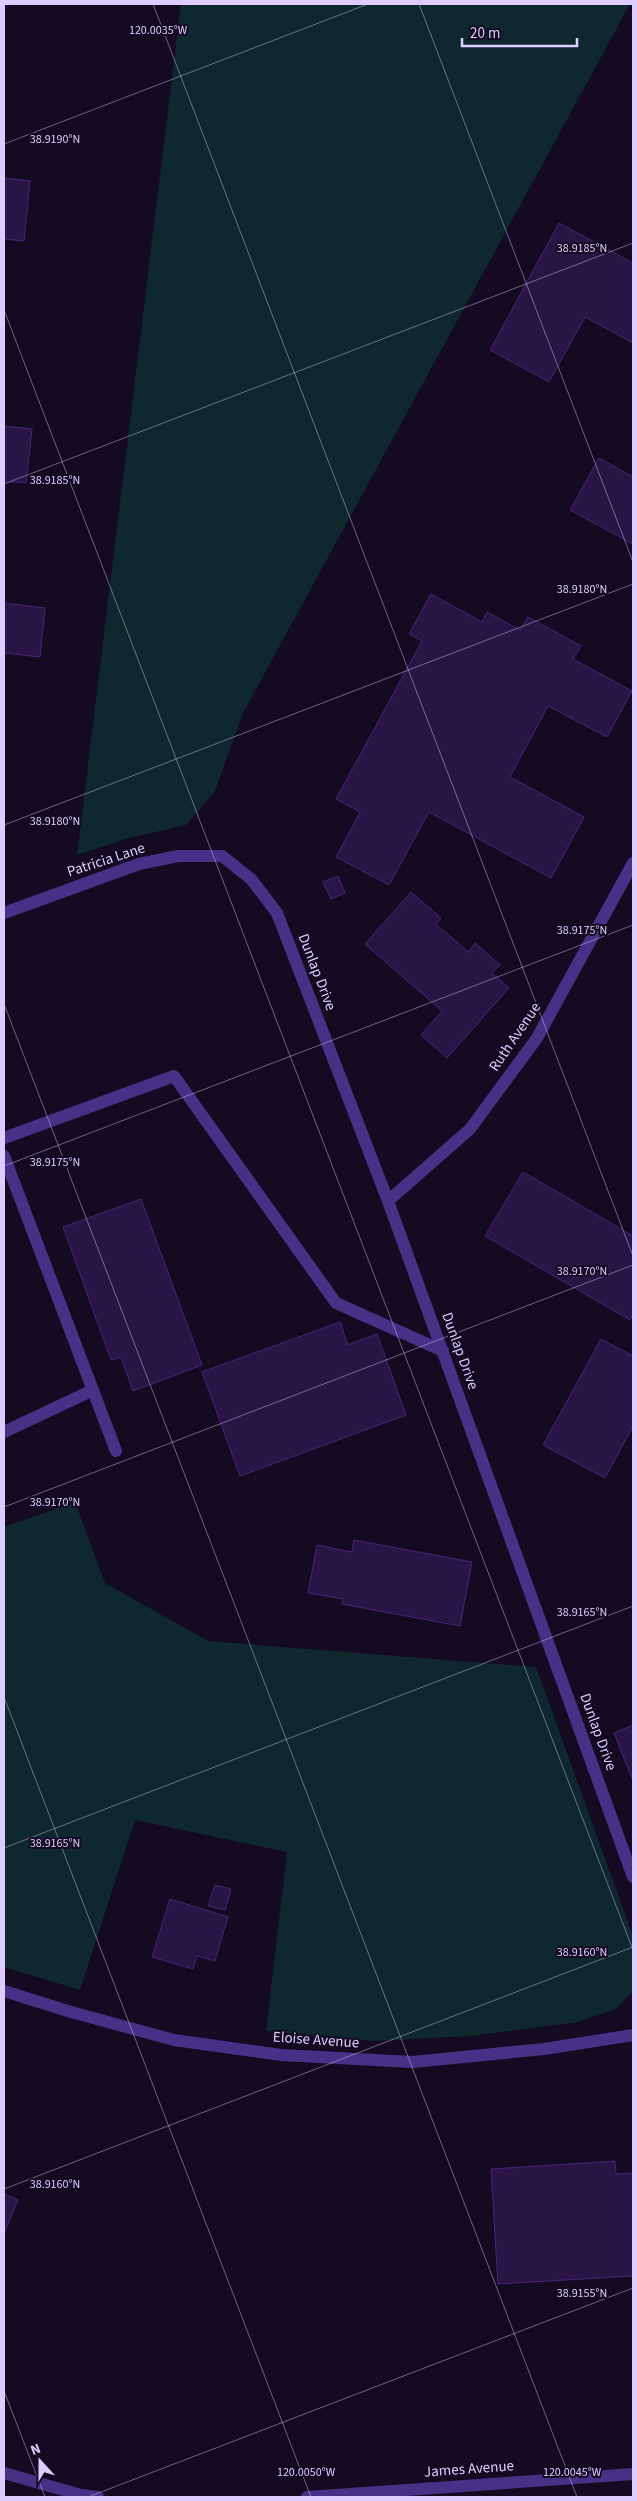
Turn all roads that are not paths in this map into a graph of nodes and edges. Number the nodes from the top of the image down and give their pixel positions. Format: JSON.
{"nodes":[{"id":1,"x":222,"y":856,"type":"joint"},
{"id":2,"x":633,"y":863,"type":"edge"},
{"id":3,"x":4,"y":913,"type":"edge"},
{"id":4,"x":4,"y":1138,"type":"edge"},
{"id":5,"x":4,"y":1156,"type":"edge"},
{"id":6,"x":388,"y":1201,"type":"junction"},
{"id":7,"x":443,"y":1351,"type":"junction"},
{"id":8,"x":93,"y":1390,"type":"junction"},
{"id":9,"x":4,"y":1432,"type":"edge"},
{"id":10,"x":116,"y":1451,"type":"dead end"},
{"id":11,"x":633,"y":1877,"type":"edge"},
{"id":12,"x":4,"y":1991,"type":"edge"},
{"id":13,"x":633,"y":2035,"type":"edge"},
{"id":14,"x":4,"y":2472,"type":"edge"},
{"id":15,"x":633,"y":2474,"type":"edge"},
{"id":16,"x":98,"y":2497,"type":"edge"},
{"id":17,"x":307,"y":2497,"type":"edge"}],
"edges":[{"from":1,"to":3,"type":"street","name":"Patricia Lane"},
{"from":1,"to":6,"type":"street","name":"Dunlap Drive"},
{"from":2,"to":6,"type":"street","name":"Ruth Avenue"},
{"from":4,"to":7,"type":"street"},
{"from":5,"to":8,"type":"street"},
{"from":6,"to":7,"type":"street","name":"Dunlap Drive"},
{"from":7,"to":11,"type":"street","name":"Dunlap Drive"},
{"from":8,"to":9,"type":"street"},
{"from":8,"to":10,"type":"street"},
{"from":12,"to":13,"type":"street","name":"Eloise Avenue"},
{"from":14,"to":16,"type":"street"},
{"from":15,"to":17,"type":"street","name":"James Avenue"}]}
